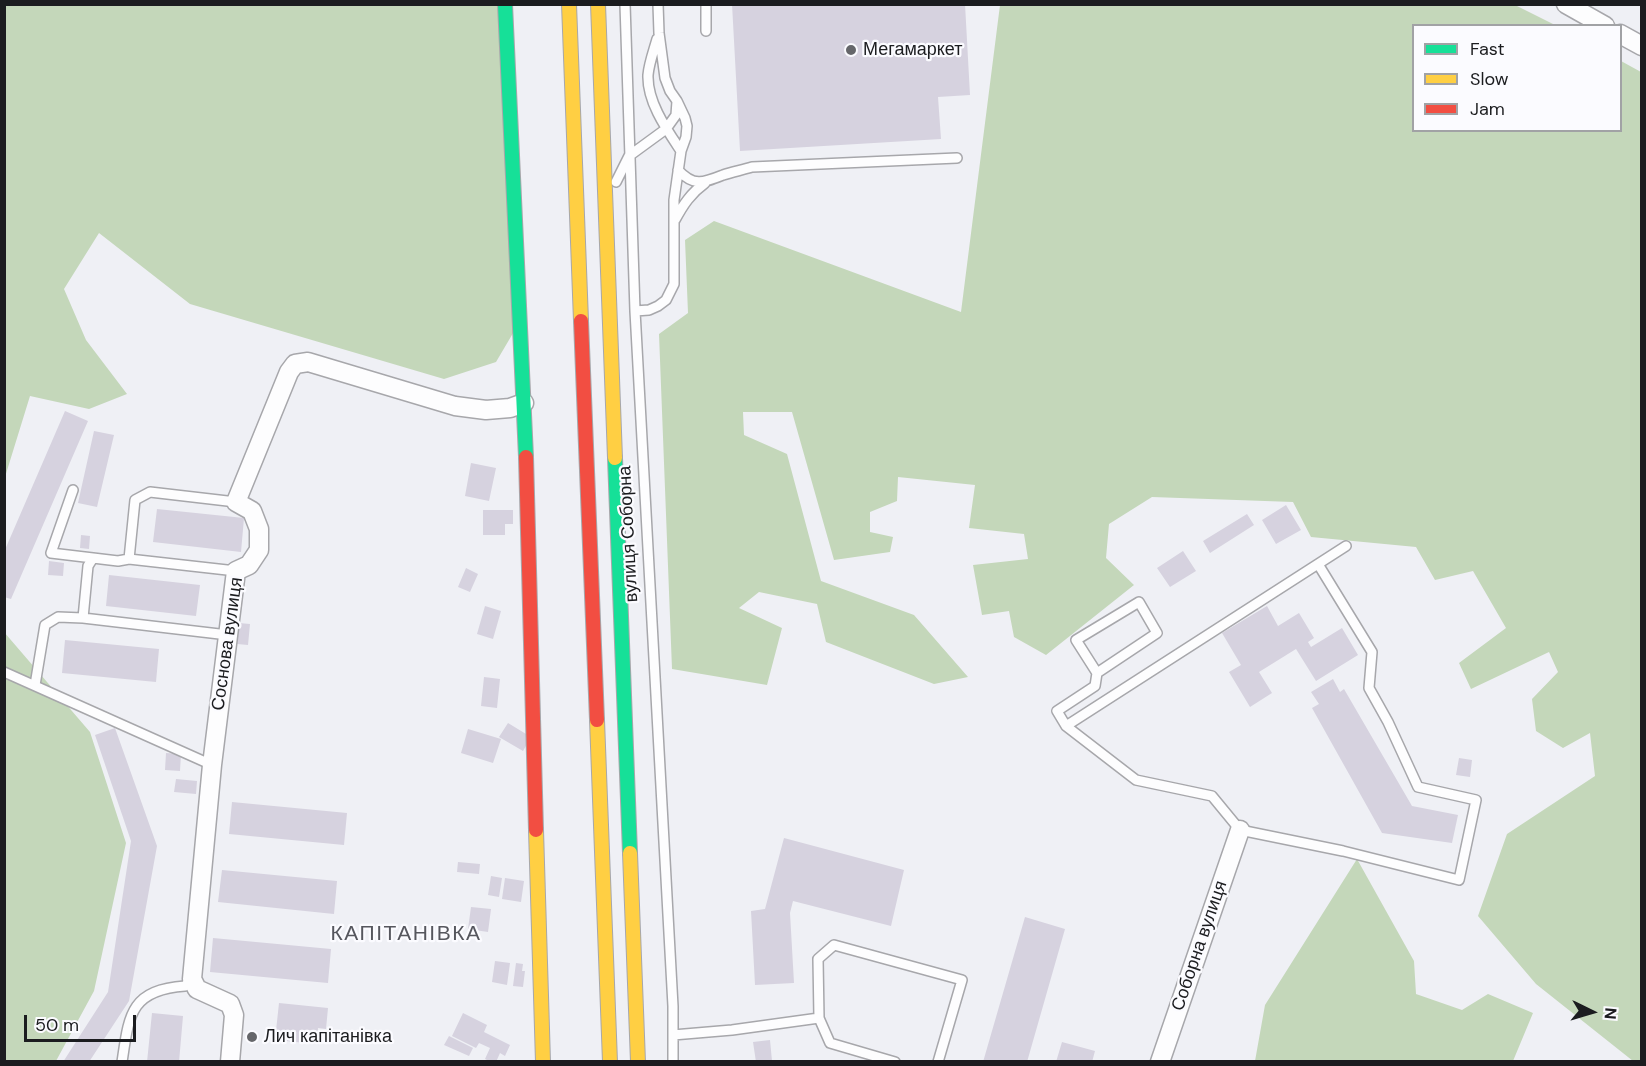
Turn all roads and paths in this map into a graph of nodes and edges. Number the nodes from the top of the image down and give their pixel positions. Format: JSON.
{"nodes":[{"id":1,"x":505,"y":4,"type":"edge"},
{"id":2,"x":569,"y":4,"type":"edge"},
{"id":3,"x":598,"y":4,"type":"edge"},
{"id":4,"x":625,"y":4,"type":"edge"},
{"id":5,"x":658,"y":4,"type":"edge"},
{"id":6,"x":706,"y":4,"type":"edge"},
{"id":7,"x":1566,"y":4,"type":"edge"},
{"id":8,"x":1601,"y":24,"type":"edge"},
{"id":9,"x":706,"y":31,"type":"dead end"},
{"id":10,"x":659,"y":33,"type":"junction"},
{"id":11,"x":1622,"y":35,"type":"edge"},
{"id":12,"x":1641,"y":46,"type":"edge"},
{"id":13,"x":677,"y":101,"type":"junction"},
{"id":14,"x":666,"y":129,"type":"junction"},
{"id":15,"x":681,"y":151,"type":"junction"},
{"id":16,"x":629,"y":156,"type":"junction"},
{"id":17,"x":957,"y":158,"type":"dead end"},
{"id":18,"x":678,"y":170,"type":"junction"},
{"id":19,"x":707,"y":182,"type":"junction"},
{"id":20,"x":606,"y":210,"type":"junction"},
{"id":21,"x":674,"y":223,"type":"junction"},
{"id":22,"x":635,"y":311,"type":"junction"},
{"id":23,"x":524,"y":403,"type":"junction"},
{"id":24,"x":72,"y":490,"type":"dead end"},
{"id":25,"x":236,"y":502,"type":"junction"},
{"id":26,"x":1346,"y":546,"type":"dead end"},
{"id":27,"x":93,"y":558,"type":"junction"},
{"id":28,"x":129,"y":559,"type":"junction"},
{"id":29,"x":1318,"y":564,"type":"junction"},
{"id":30,"x":236,"y":571,"type":"junction"},
{"id":31,"x":83,"y":618,"type":"junction"},
{"id":32,"x":228,"y":635,"type":"junction"},
{"id":33,"x":4,"y":672,"type":"edge"},
{"id":34,"x":1097,"y":673,"type":"junction"},
{"id":35,"x":35,"y":685,"type":"junction"},
{"id":36,"x":1066,"y":726,"type":"junction"},
{"id":37,"x":212,"y":765,"type":"junction"},
{"id":38,"x":1240,"y":830,"type":"junction"},
{"id":39,"x":192,"y":979,"type":"junction"},
{"id":40,"x":819,"y":1018,"type":"junction"},
{"id":41,"x":673,"y":1035,"type":"junction"},
{"id":42,"x":122,"y":1062,"type":"edge"},
{"id":43,"x":230,"y":1062,"type":"edge"},
{"id":44,"x":543,"y":1062,"type":"edge"},
{"id":45,"x":610,"y":1062,"type":"edge"},
{"id":46,"x":638,"y":1062,"type":"edge"},
{"id":47,"x":673,"y":1062,"type":"edge"},
{"id":48,"x":895,"y":1062,"type":"edge"},
{"id":49,"x":938,"y":1062,"type":"edge"},
{"id":50,"x":1160,"y":1062,"type":"edge"}],
"edges":[{"from":1,"to":23,"type":"main road"},
{"from":2,"to":45,"type":"main road"},
{"from":3,"to":20,"type":"main road"},
{"from":4,"to":16,"type":"lane","name":"вулиця Соборна"},
{"from":5,"to":10,"type":"lane"},
{"from":6,"to":9,"type":"lane"},
{"from":7,"to":8,"type":"street"},
{"from":10,"to":13,"type":"lane"},
{"from":10,"to":14,"type":"lane"},
{"from":11,"to":12,"type":"street"},
{"from":13,"to":14,"type":"lane"},
{"from":13,"to":15,"type":"lane"},
{"from":14,"to":15,"type":"lane"},
{"from":14,"to":16,"type":"lane"},
{"from":15,"to":18,"type":"lane"},
{"from":16,"to":20,"type":"lane"},
{"from":16,"to":22,"type":"lane","name":"вулиця Соборна"},
{"from":17,"to":19,"type":"lane"},
{"from":18,"to":19,"type":"lane"},
{"from":18,"to":21,"type":"lane"},
{"from":19,"to":21,"type":"lane"},
{"from":20,"to":46,"type":"main road"},
{"from":21,"to":22,"type":"lane"},
{"from":22,"to":41,"type":"lane","name":"вулиця Соборна"},
{"from":23,"to":25,"type":"street"},
{"from":23,"to":44,"type":"main road"},
{"from":24,"to":27,"type":"lane"},
{"from":25,"to":28,"type":"lane"},
{"from":25,"to":30,"type":"street","name":"Соснова вулиця"},
{"from":26,"to":29,"type":"lane"},
{"from":27,"to":28,"type":"lane"},
{"from":27,"to":31,"type":"lane"},
{"from":28,"to":30,"type":"lane"},
{"from":29,"to":36,"type":"lane"},
{"from":29,"to":38,"type":"lane"},
{"from":30,"to":32,"type":"street","name":"Соснова вулиця"},
{"from":31,"to":32,"type":"lane"},
{"from":31,"to":35,"type":"lane"},
{"from":32,"to":37,"type":"street","name":"Соснова вулиця"},
{"from":33,"to":35,"type":"lane"},
{"from":34,"to":34,"type":"lane"},
{"from":34,"to":36,"type":"lane"},
{"from":35,"to":37,"type":"lane"},
{"from":36,"to":38,"type":"lane"},
{"from":37,"to":39,"type":"street","name":"Соснова вулиця"},
{"from":38,"to":50,"type":"street","name":"Соборна вулиця"},
{"from":39,"to":42,"type":"lane"},
{"from":39,"to":43,"type":"street"},
{"from":40,"to":41,"type":"lane"},
{"from":40,"to":48,"type":"lane"},
{"from":40,"to":49,"type":"lane"},
{"from":41,"to":47,"type":"lane","name":"вулиця Соборна"}]}
